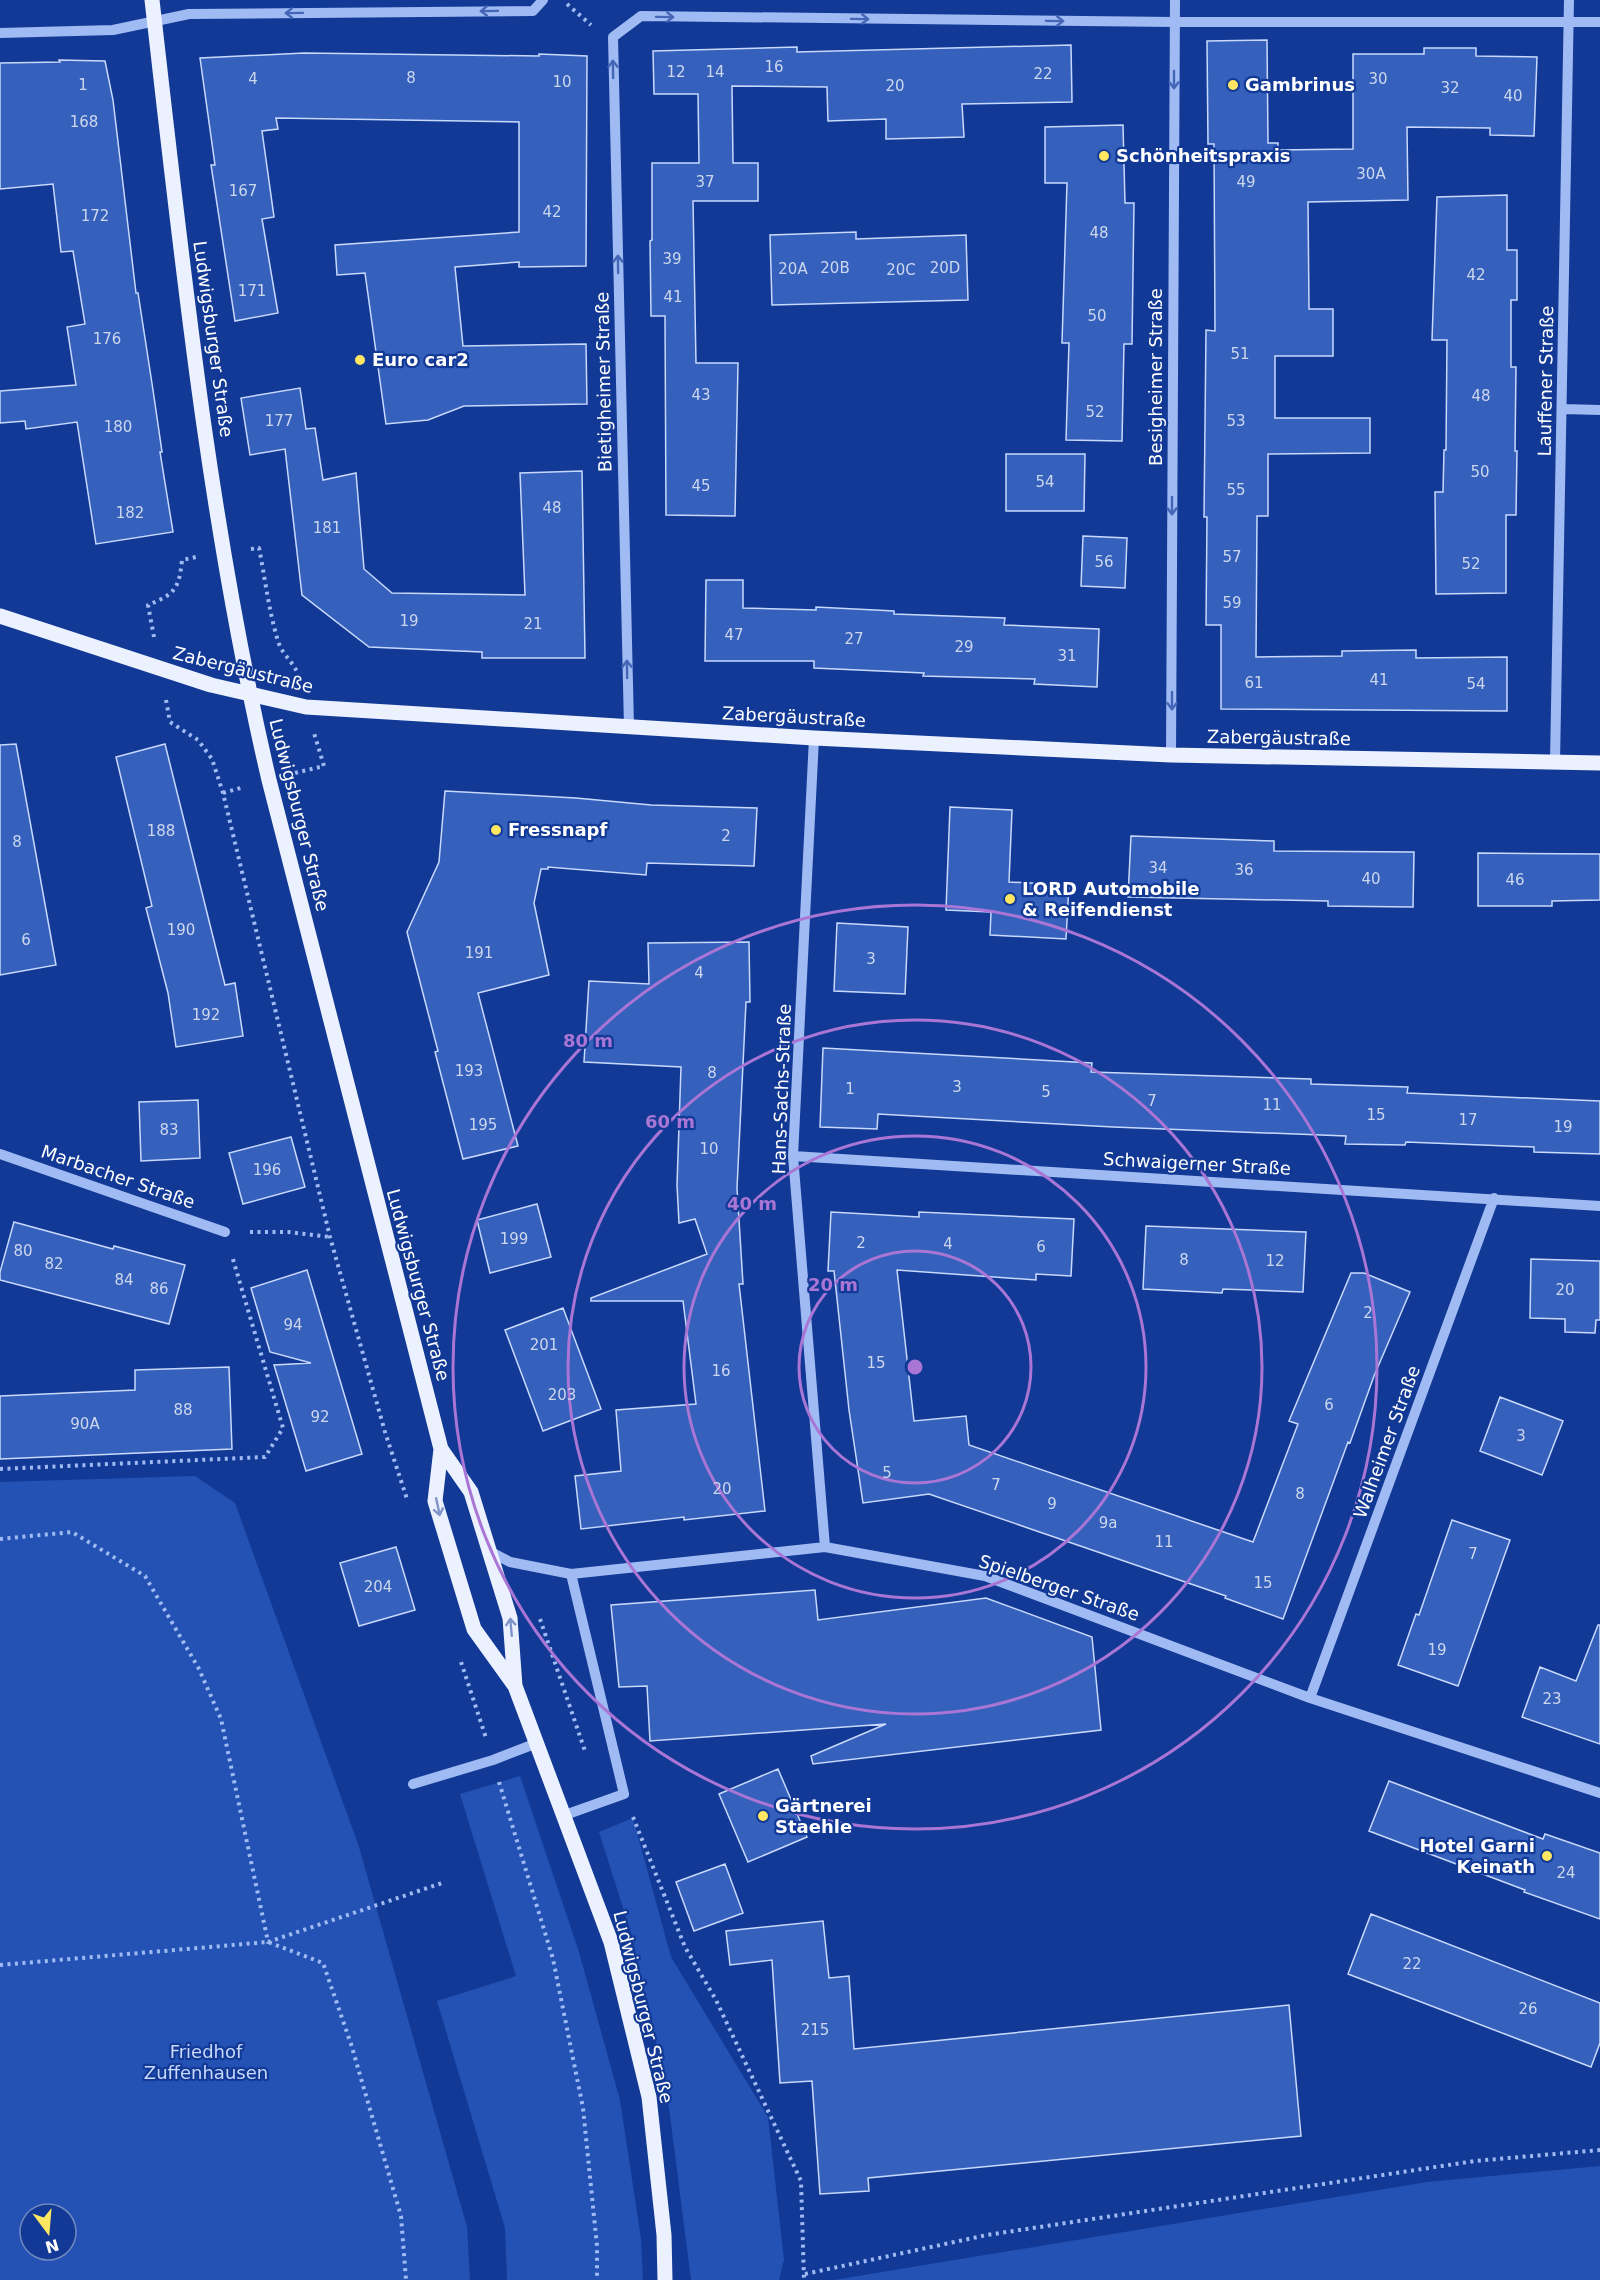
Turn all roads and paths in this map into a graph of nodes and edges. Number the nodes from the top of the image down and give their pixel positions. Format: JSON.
{"nodes":[{"id":1,"x":152,"y":0,"type":"edge"},
{"id":2,"x":543,"y":0,"type":"edge"},
{"id":3,"x":562,"y":0,"type":"edge"},
{"id":4,"x":1175,"y":0,"type":"edge"},
{"id":5,"x":1569,"y":0,"type":"edge"},
{"id":6,"x":154,"y":22,"type":"junction"},
{"id":7,"x":1174,"y":22,"type":"junction"},
{"id":8,"x":1600,"y":22,"type":"edge"},
{"id":9,"x":1568,"y":23,"type":"junction"},
{"id":10,"x":0,"y":33,"type":"edge"},
{"id":11,"x":613,"y":37,"type":"junction"},
{"id":12,"x":1563,"y":409,"type":"junction"},
{"id":13,"x":1600,"y":410,"type":"edge"},
{"id":14,"x":0,"y":616,"type":"edge"},
{"id":15,"x":249,"y":695,"type":"junction"},
{"id":16,"x":306,"y":707,"type":"junction"},
{"id":17,"x":628,"y":727,"type":"junction"},
{"id":18,"x":814,"y":738,"type":"junction"},
{"id":19,"x":1171,"y":755,"type":"junction"},
{"id":20,"x":1555,"y":762,"type":"junction"},
{"id":21,"x":1600,"y":763,"type":"edge"},
{"id":22,"x":269,"y":780,"type":"junction"},
{"id":23,"x":223,"y":793,"type":"dead end"},
{"id":24,"x":0,"y":1154,"type":"edge"},
{"id":25,"x":793,"y":1156,"type":"junction"},
{"id":26,"x":1494,"y":1198,"type":"junction"},
{"id":27,"x":1600,"y":1206,"type":"edge"},
{"id":28,"x":225,"y":1232,"type":"junction"},
{"id":29,"x":441,"y":1449,"type":"junction"},
{"id":30,"x":0,"y":1469,"type":"edge"},
{"id":31,"x":0,"y":1539,"type":"edge"},
{"id":32,"x":825,"y":1547,"type":"junction"},
{"id":33,"x":489,"y":1551,"type":"junction"},
{"id":34,"x":571,"y":1574,"type":"junction"},
{"id":35,"x":540,"y":1618,"type":"dead end"},
{"id":36,"x":515,"y":1686,"type":"junction"},
{"id":37,"x":1310,"y":1698,"type":"junction"},
{"id":38,"x":537,"y":1743,"type":"junction"},
{"id":39,"x":587,"y":1758,"type":"dead end"},
{"id":40,"x":413,"y":1784,"type":"dead end"},
{"id":41,"x":1600,"y":1793,"type":"edge"},
{"id":42,"x":624,"y":1794,"type":"junction"},
{"id":43,"x":565,"y":1815,"type":"junction"},
{"id":44,"x":445,"y":1882,"type":"dead end"},
{"id":45,"x":268,"y":1942,"type":"junction"},
{"id":46,"x":0,"y":1965,"type":"edge"},
{"id":47,"x":1600,"y":2150,"type":"edge"},
{"id":48,"x":805,"y":2274,"type":"junction"},
{"id":49,"x":406,"y":2280,"type":"edge"},
{"id":50,"x":665,"y":2280,"type":"edge"},
{"id":51,"x":804,"y":2280,"type":"edge"}],
"edges":[{"from":1,"to":6,"type":"main road","name":"Ludwigsburger Straße"},
{"from":2,"to":6,"type":"street","one_way":true},
{"from":3,"to":11,"type":"path"},
{"from":4,"to":7,"type":"street","name":"Besigheimer Straße"},
{"from":5,"to":9,"type":"street","name":"Lauffener Straße"},
{"from":6,"to":10,"type":"street"},
{"from":6,"to":15,"type":"main road","name":"Ludwigsburger Straße"},
{"from":7,"to":9,"type":"street"},
{"from":11,"to":7,"type":"street","one_way":true},
{"from":7,"to":19,"type":"street","name":"Besigheimer Straße","one_way":true},
{"from":8,"to":9,"type":"street"},
{"from":9,"to":12,"type":"street","name":"Lauffener Straße"},
{"from":17,"to":11,"type":"street","name":"Bietigheimer Straße","one_way":true},
{"from":12,"to":13,"type":"street"},
{"from":12,"to":20,"type":"street","name":"Lauffener Straße"},
{"from":14,"to":15,"type":"main road","name":"Zabergäustraße"},
{"from":15,"to":16,"type":"main road","name":"Zabergäustraße"},
{"from":15,"to":22,"type":"main road","name":"Ludwigsburger Straße"},
{"from":16,"to":17,"type":"main road","name":"Zabergäustraße"},
{"from":16,"to":22,"type":"path"},
{"from":17,"to":18,"type":"main road","name":"Zabergäustraße"},
{"from":18,"to":19,"type":"main road","name":"Zabergäustraße"},
{"from":18,"to":25,"type":"street","name":"Hans-Sachs-Straße"},
{"from":19,"to":20,"type":"main road","name":"Zabergäustraße"},
{"from":20,"to":21,"type":"main road","name":"Zabergäustraße"},
{"from":22,"to":29,"type":"main road","name":"Ludwigsburger Straße"},
{"from":23,"to":28,"type":"path"},
{"from":24,"to":28,"type":"street","name":"Marbacher Straße"},
{"from":25,"to":26,"type":"street","name":"Schwaigerner Straße"},
{"from":25,"to":32,"type":"street","name":"Hans-Sachs-Straße"},
{"from":26,"to":27,"type":"street","name":"Schwaigerner Straße"},
{"from":26,"to":37,"type":"street","name":"Walheimer Straße"},
{"from":28,"to":30,"type":"path"},
{"from":29,"to":33,"type":"main road","name":"Ludwigsburger Straße"},
{"from":29,"to":36,"type":"main road","name":"Ludwigsburger Straße","one_way":true},
{"from":31,"to":45,"type":"path"},
{"from":32,"to":34,"type":"street","name":"Spielberger Straße"},
{"from":32,"to":37,"type":"street","name":"Spielberger Straße"},
{"from":33,"to":34,"type":"street","name":"Spielberger Straße"},
{"from":36,"to":33,"type":"main road","name":"Ludwigsburger Straße","one_way":true},
{"from":34,"to":42,"type":"street"},
{"from":35,"to":39,"type":"path"},
{"from":36,"to":38,"type":"main road","name":"Ludwigsburger Straße"},
{"from":37,"to":41,"type":"street","name":"Spielberger Straße"},
{"from":38,"to":40,"type":"street"},
{"from":38,"to":43,"type":"main road","name":"Ludwigsburger Straße"},
{"from":42,"to":43,"type":"street"},
{"from":42,"to":48,"type":"path"},
{"from":43,"to":50,"type":"main road","name":"Ludwigsburger Straße"},
{"from":44,"to":45,"type":"path"},
{"from":45,"to":46,"type":"path"},
{"from":45,"to":49,"type":"path"},
{"from":47,"to":48,"type":"path"},
{"from":48,"to":51,"type":"path"}]}
